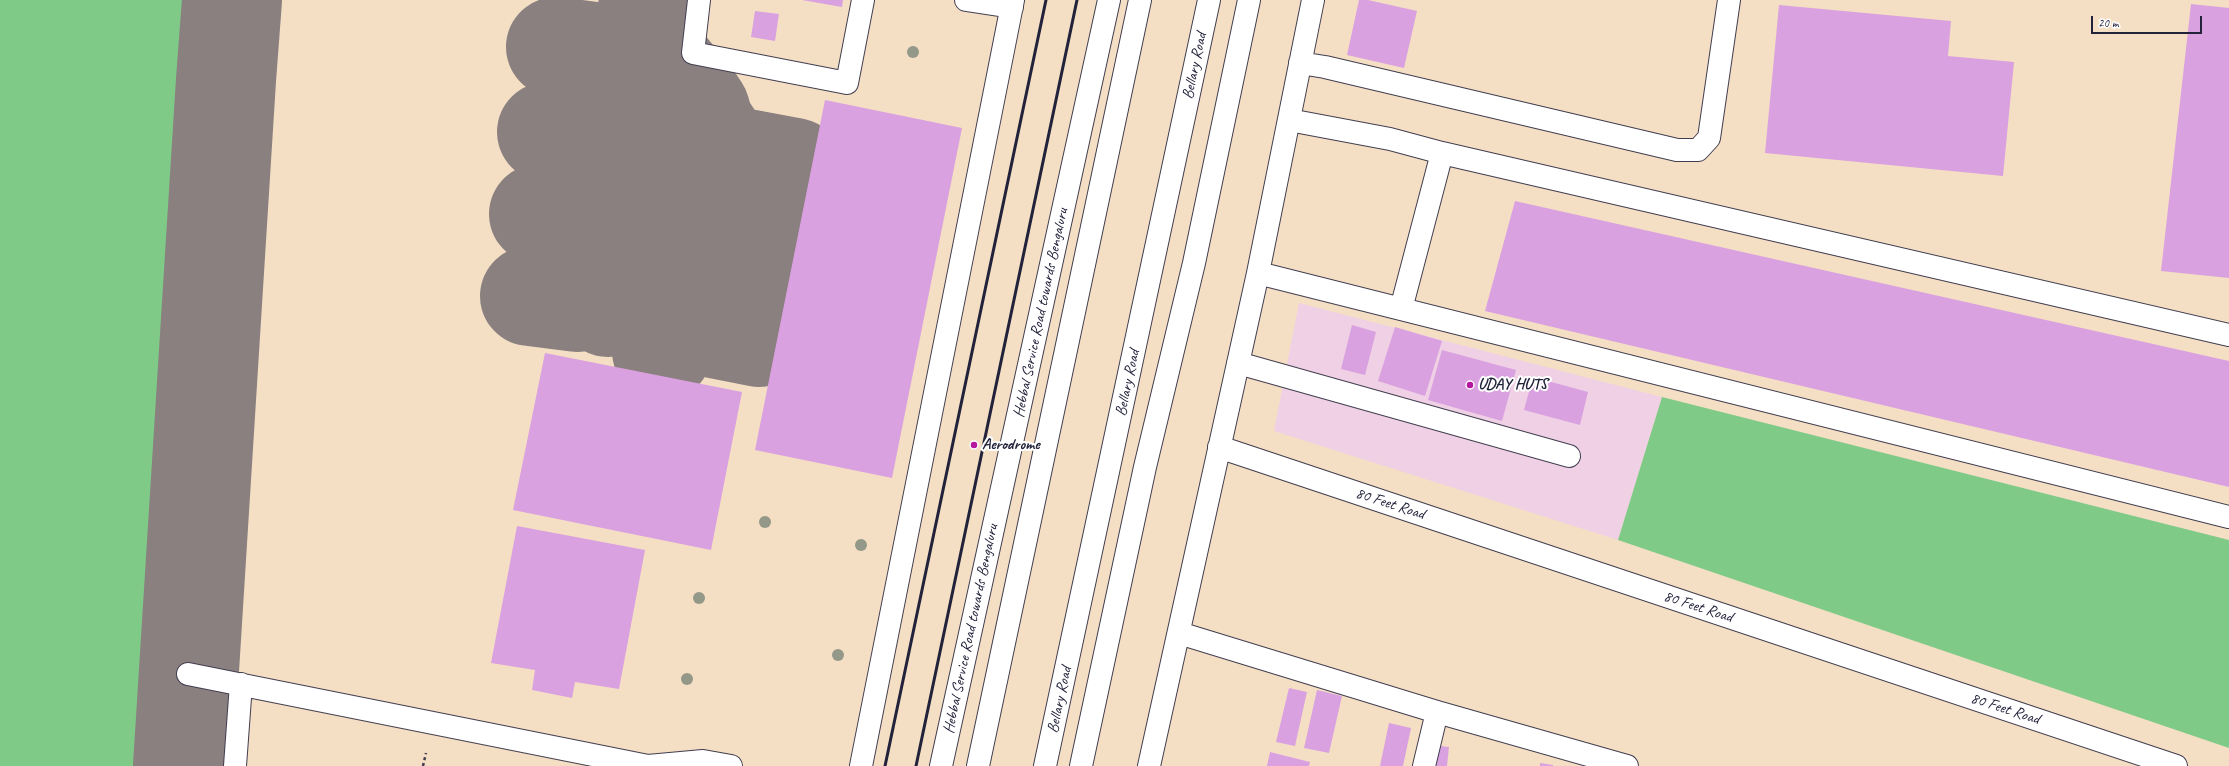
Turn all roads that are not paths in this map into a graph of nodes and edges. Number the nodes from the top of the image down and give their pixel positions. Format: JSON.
{"nodes":[{"id":1,"x":699,"y":0,"type":"edge"},
{"id":2,"x":863,"y":0,"type":"edge"},
{"id":3,"x":966,"y":0,"type":"edge"},
{"id":4,"x":1109,"y":0,"type":"edge"},
{"id":5,"x":1140,"y":0,"type":"edge"},
{"id":6,"x":1209,"y":0,"type":"edge"},
{"id":7,"x":1249,"y":0,"type":"edge"},
{"id":8,"x":1313,"y":0,"type":"edge"},
{"id":9,"x":1729,"y":0,"type":"edge"},
{"id":10,"x":1012,"y":3,"type":"edge"},
{"id":11,"x":1300,"y":63,"type":"junction"},
{"id":12,"x":1289,"y":120,"type":"junction"},
{"id":13,"x":1442,"y":153,"type":"junction"},
{"id":14,"x":1258,"y":273,"type":"junction"},
{"id":15,"x":1401,"y":309,"type":"junction"},
{"id":16,"x":2229,"y":335,"type":"edge"},
{"id":17,"x":1238,"y":363,"type":"junction"},
{"id":18,"x":1219,"y":447,"type":"junction"},
{"id":19,"x":1569,"y":456,"type":"dead end"},
{"id":20,"x":2229,"y":517,"type":"edge"},
{"id":21,"x":1179,"y":633,"type":"junction"},
{"id":22,"x":188,"y":674,"type":"dead end"},
{"id":23,"x":241,"y":684,"type":"junction"},
{"id":24,"x":1437,"y":712,"type":"junction"},
{"id":25,"x":236,"y":766,"type":"edge"},
{"id":26,"x":731,"y":766,"type":"edge"},
{"id":27,"x":861,"y":766,"type":"edge"},
{"id":28,"x":941,"y":766,"type":"edge"},
{"id":29,"x":978,"y":766,"type":"edge"},
{"id":30,"x":1045,"y":766,"type":"edge"},
{"id":31,"x":1081,"y":766,"type":"edge"},
{"id":32,"x":1149,"y":766,"type":"edge"},
{"id":33,"x":1424,"y":766,"type":"edge"},
{"id":34,"x":1627,"y":766,"type":"edge"},
{"id":35,"x":2176,"y":766,"type":"edge"}],
"edges":[{"from":1,"to":2,"type":"main road"},
{"from":3,"to":10,"type":"main road"},
{"from":4,"to":28,"type":"main road","name":"Hebbal Service Road towards Bengaluru"},
{"from":5,"to":29,"type":"main road"},
{"from":6,"to":30,"type":"main road","name":"Bellary Road"},
{"from":7,"to":31,"type":"main road"},
{"from":8,"to":11,"type":"main road"},
{"from":9,"to":11,"type":"main road"},
{"from":10,"to":27,"type":"main road"},
{"from":11,"to":12,"type":"main road"},
{"from":12,"to":13,"type":"main road"},
{"from":12,"to":14,"type":"main road"},
{"from":13,"to":15,"type":"main road"},
{"from":13,"to":16,"type":"main road"},
{"from":14,"to":15,"type":"main road"},
{"from":14,"to":17,"type":"main road"},
{"from":15,"to":20,"type":"main road"},
{"from":17,"to":18,"type":"main road"},
{"from":17,"to":19,"type":"main road"},
{"from":18,"to":21,"type":"main road"},
{"from":18,"to":35,"type":"main road","name":"80 Feet Road"},
{"from":21,"to":24,"type":"main road"},
{"from":21,"to":32,"type":"main road"},
{"from":22,"to":23,"type":"main road"},
{"from":23,"to":25,"type":"main road"},
{"from":23,"to":26,"type":"main road"},
{"from":24,"to":33,"type":"main road"},
{"from":24,"to":34,"type":"main road"}]}
